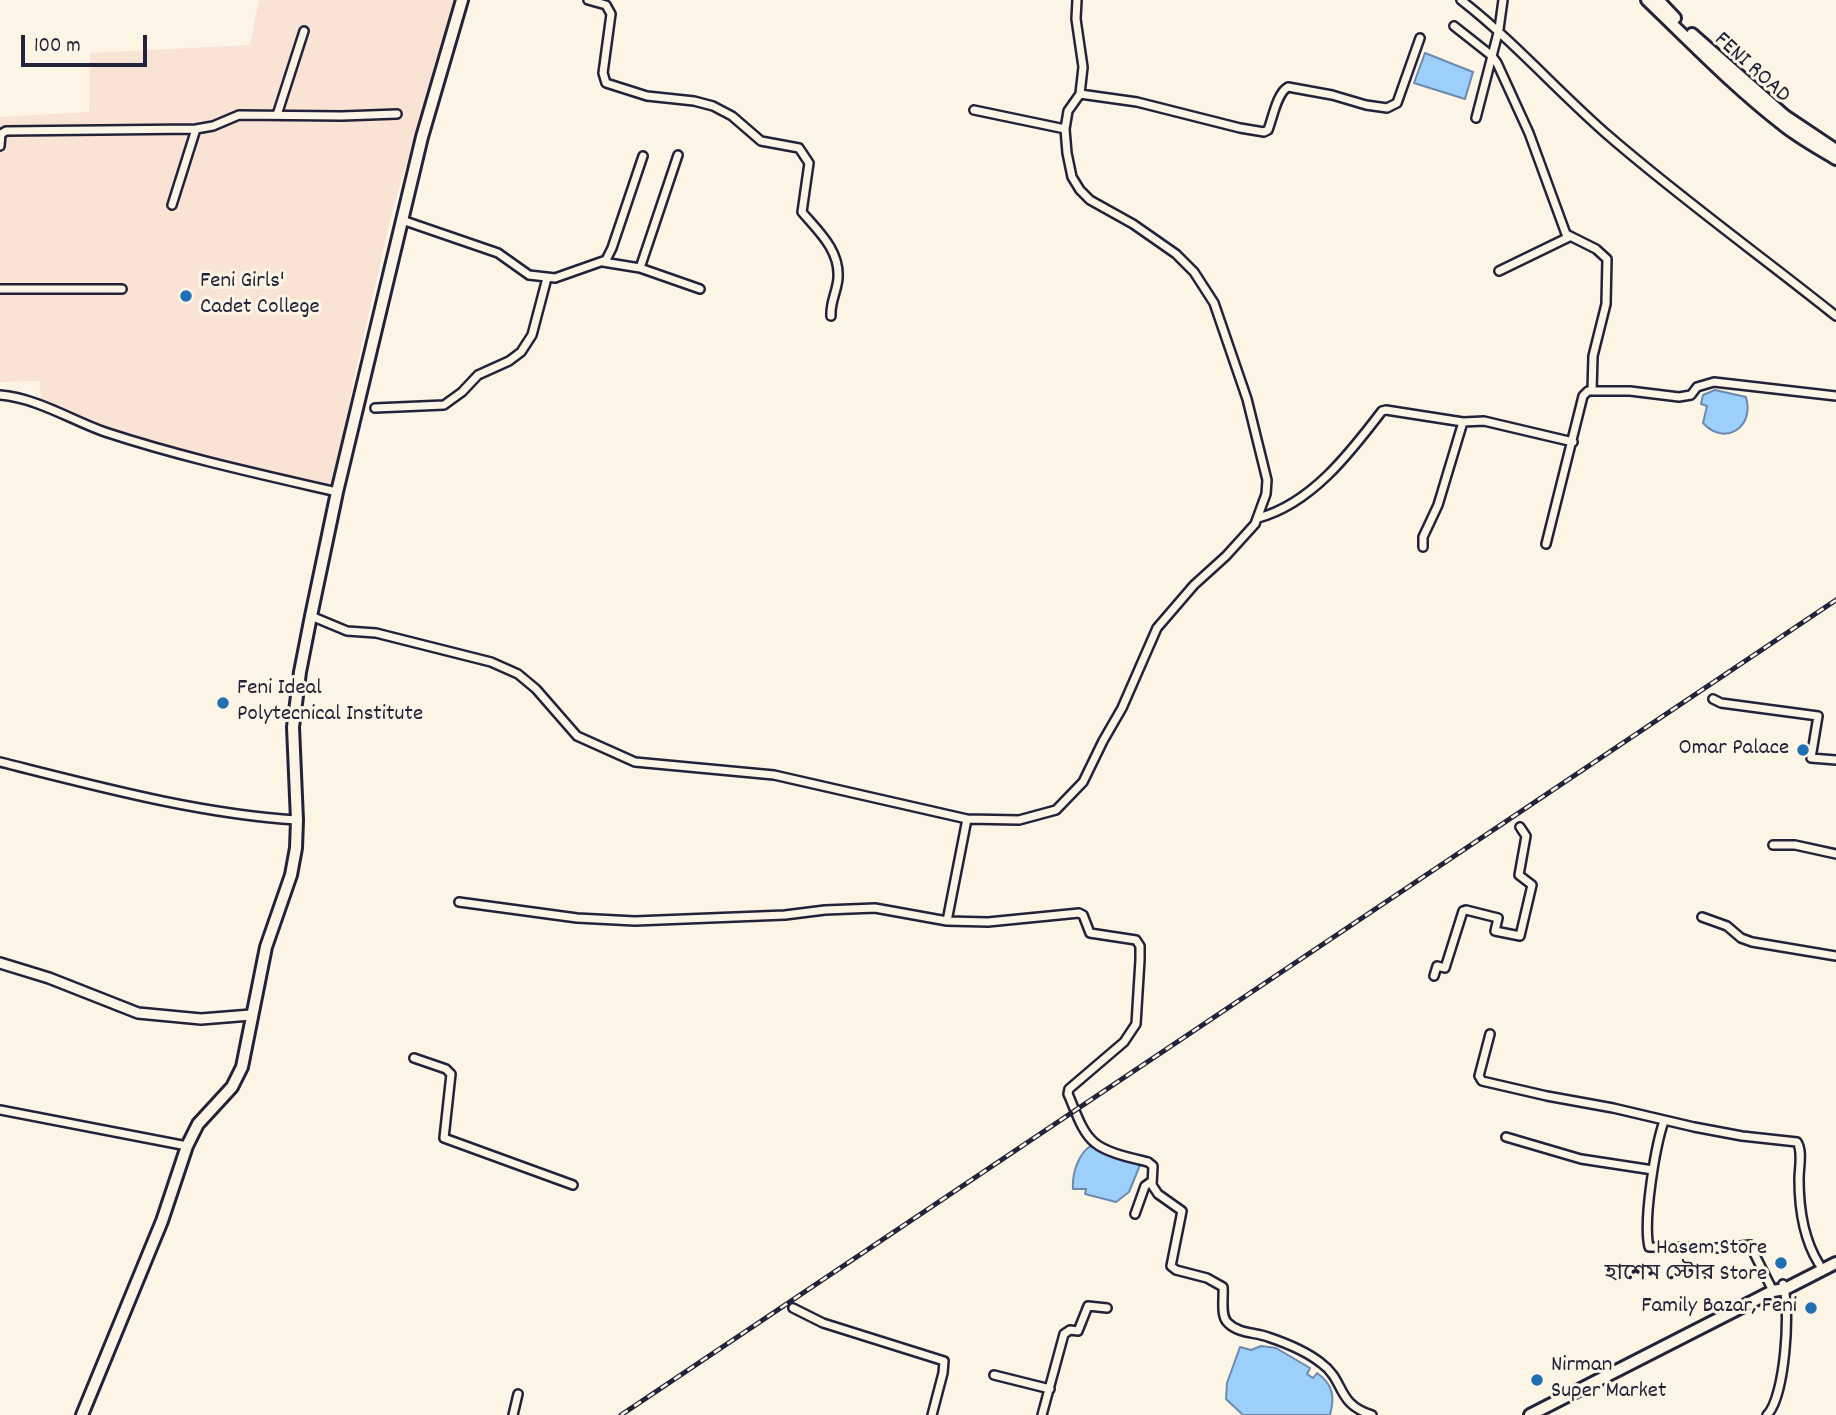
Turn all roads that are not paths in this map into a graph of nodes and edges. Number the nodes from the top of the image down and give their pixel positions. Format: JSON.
{"nodes":[{"id":1,"x":463,"y":0,"type":"edge"},
{"id":2,"x":588,"y":0,"type":"edge"},
{"id":3,"x":1077,"y":0,"type":"edge"},
{"id":4,"x":1461,"y":0,"type":"edge"},
{"id":5,"x":1503,"y":0,"type":"edge"},
{"id":6,"x":1647,"y":0,"type":"edge"},
{"id":7,"x":1658,"y":0,"type":"edge"},
{"id":8,"x":1454,"y":26,"type":"dead end"},
{"id":9,"x":1499,"y":29,"type":"junction"},
{"id":10,"x":304,"y":31,"type":"dead end"},
{"id":11,"x":1420,"y":38,"type":"dead end"},
{"id":12,"x":1492,"y":56,"type":"junction"},
{"id":13,"x":1080,"y":94,"type":"junction"},
{"id":14,"x":974,"y":110,"type":"dead end"},
{"id":15,"x":397,"y":114,"type":"dead end"},
{"id":16,"x":277,"y":115,"type":"junction"},
{"id":17,"x":1476,"y":118,"type":"dead end"},
{"id":18,"x":196,"y":129,"type":"junction"},
{"id":19,"x":1065,"y":129,"type":"junction"},
{"id":20,"x":0,"y":146,"type":"edge"},
{"id":21,"x":1836,"y":150,"type":"edge"},
{"id":22,"x":678,"y":155,"type":"dead end"},
{"id":23,"x":643,"y":156,"type":"dead end"},
{"id":24,"x":1836,"y":159,"type":"edge"},
{"id":25,"x":172,"y":205,"type":"dead end"},
{"id":26,"x":402,"y":220,"type":"junction"},
{"id":27,"x":1569,"y":237,"type":"junction"},
{"id":28,"x":604,"y":262,"type":"junction"},
{"id":29,"x":640,"y":268,"type":"junction"},
{"id":30,"x":1499,"y":271,"type":"dead end"},
{"id":31,"x":547,"y":278,"type":"junction"},
{"id":32,"x":0,"y":289,"type":"edge"},
{"id":33,"x":122,"y":289,"type":"dead end"},
{"id":34,"x":700,"y":289,"type":"dead end"},
{"id":35,"x":831,"y":316,"type":"dead end"},
{"id":36,"x":1836,"y":316,"type":"edge"},
{"id":37,"x":1592,"y":391,"type":"junction"},
{"id":38,"x":0,"y":395,"type":"edge"},
{"id":39,"x":1836,"y":396,"type":"edge"},
{"id":40,"x":375,"y":408,"type":"dead end"},
{"id":41,"x":1463,"y":422,"type":"junction"},
{"id":42,"x":1573,"y":442,"type":"junction"},
{"id":43,"x":337,"y":492,"type":"junction"},
{"id":44,"x":1258,"y":518,"type":"junction"},
{"id":45,"x":1546,"y":544,"type":"dead end"},
{"id":46,"x":1423,"y":547,"type":"dead end"},
{"id":47,"x":311,"y":616,"type":"junction"},
{"id":48,"x":1713,"y":699,"type":"dead end"},
{"id":49,"x":1836,"y":760,"type":"edge"},
{"id":50,"x":0,"y":762,"type":"edge"},
{"id":51,"x":967,"y":819,"type":"junction"},
{"id":52,"x":297,"y":820,"type":"junction"},
{"id":53,"x":1520,"y":827,"type":"dead end"},
{"id":54,"x":1773,"y":845,"type":"dead end"},
{"id":55,"x":1836,"y":854,"type":"edge"},
{"id":56,"x":458,"y":902,"type":"dead end"},
{"id":57,"x":1702,"y":917,"type":"dead end"},
{"id":58,"x":947,"y":921,"type":"junction"},
{"id":59,"x":1836,"y":956,"type":"edge"},
{"id":60,"x":0,"y":963,"type":"edge"},
{"id":61,"x":1434,"y":976,"type":"dead end"},
{"id":62,"x":251,"y":1015,"type":"junction"},
{"id":63,"x":1490,"y":1034,"type":"dead end"},
{"id":64,"x":414,"y":1058,"type":"dead end"},
{"id":65,"x":0,"y":1110,"type":"edge"},
{"id":66,"x":1664,"y":1121,"type":"junction"},
{"id":67,"x":1506,"y":1137,"type":"dead end"},
{"id":68,"x":187,"y":1146,"type":"junction"},
{"id":69,"x":1653,"y":1170,"type":"junction"},
{"id":70,"x":1152,"y":1181,"type":"junction"},
{"id":71,"x":573,"y":1185,"type":"dead end"},
{"id":72,"x":1135,"y":1214,"type":"dead end"},
{"id":73,"x":1836,"y":1255,"type":"edge"},
{"id":74,"x":1836,"y":1263,"type":"edge"},
{"id":75,"x":1819,"y":1264,"type":"junction"},
{"id":76,"x":1780,"y":1288,"type":"junction"},
{"id":77,"x":793,"y":1308,"type":"dead end"},
{"id":78,"x":1107,"y":1308,"type":"dead end"},
{"id":79,"x":993,"y":1375,"type":"dead end"},
{"id":80,"x":1050,"y":1389,"type":"junction"},
{"id":81,"x":518,"y":1394,"type":"dead end"},
{"id":82,"x":82,"y":1415,"type":"edge"},
{"id":83,"x":513,"y":1415,"type":"edge"},
{"id":84,"x":932,"y":1415,"type":"edge"},
{"id":85,"x":1042,"y":1415,"type":"edge"},
{"id":86,"x":1372,"y":1415,"type":"edge"},
{"id":87,"x":1530,"y":1415,"type":"edge"},
{"id":88,"x":1767,"y":1415,"type":"edge"}],
"edges":[{"from":1,"to":26,"type":"main road"},
{"from":2,"to":35,"type":"street"},
{"from":3,"to":13,"type":"street"},
{"from":4,"to":9,"type":"street"},
{"from":5,"to":9,"type":"street"},
{"from":6,"to":24,"type":"main road","name":"FENI ROAD"},
{"from":7,"to":21,"type":"main road"},
{"from":8,"to":12,"type":"street"},
{"from":9,"to":12,"type":"street"},
{"from":9,"to":36,"type":"street"},
{"from":10,"to":16,"type":"street"},
{"from":11,"to":13,"type":"street"},
{"from":12,"to":17,"type":"street"},
{"from":12,"to":27,"type":"street"},
{"from":13,"to":19,"type":"street"},
{"from":14,"to":19,"type":"street"},
{"from":15,"to":16,"type":"street"},
{"from":16,"to":18,"type":"street"},
{"from":18,"to":20,"type":"street"},
{"from":18,"to":25,"type":"street"},
{"from":19,"to":44,"type":"street"},
{"from":22,"to":29,"type":"street"},
{"from":23,"to":28,"type":"street"},
{"from":26,"to":31,"type":"street"},
{"from":26,"to":43,"type":"main road"},
{"from":27,"to":30,"type":"street"},
{"from":27,"to":37,"type":"street"},
{"from":28,"to":29,"type":"street"},
{"from":28,"to":31,"type":"street"},
{"from":29,"to":34,"type":"street"},
{"from":31,"to":40,"type":"street"},
{"from":32,"to":33,"type":"street"},
{"from":37,"to":39,"type":"street"},
{"from":37,"to":42,"type":"street"},
{"from":38,"to":43,"type":"street"},
{"from":41,"to":42,"type":"street"},
{"from":41,"to":44,"type":"street"},
{"from":41,"to":46,"type":"street"},
{"from":42,"to":45,"type":"street"},
{"from":43,"to":47,"type":"main road"},
{"from":44,"to":51,"type":"street"},
{"from":47,"to":51,"type":"street"},
{"from":47,"to":52,"type":"main road"},
{"from":48,"to":49,"type":"street"},
{"from":50,"to":52,"type":"street"},
{"from":51,"to":58,"type":"street"},
{"from":52,"to":62,"type":"main road"},
{"from":53,"to":61,"type":"street"},
{"from":54,"to":55,"type":"street"},
{"from":56,"to":58,"type":"street"},
{"from":57,"to":59,"type":"street"},
{"from":58,"to":70,"type":"street"},
{"from":60,"to":62,"type":"street"},
{"from":62,"to":68,"type":"main road"},
{"from":63,"to":66,"type":"street"},
{"from":64,"to":71,"type":"street"},
{"from":65,"to":68,"type":"street"},
{"from":66,"to":69,"type":"street"},
{"from":66,"to":75,"type":"street"},
{"from":67,"to":69,"type":"street"},
{"from":68,"to":82,"type":"main road"},
{"from":69,"to":76,"type":"street"},
{"from":70,"to":72,"type":"street"},
{"from":70,"to":86,"type":"street"},
{"from":73,"to":75,"type":"main road"},
{"from":74,"to":76,"type":"main road"},
{"from":75,"to":76,"type":"main road"},
{"from":76,"to":87,"type":"main road"},
{"from":76,"to":88,"type":"street"},
{"from":77,"to":84,"type":"street"},
{"from":78,"to":80,"type":"street"},
{"from":79,"to":80,"type":"street"},
{"from":80,"to":85,"type":"street"},
{"from":81,"to":83,"type":"street"}]}
